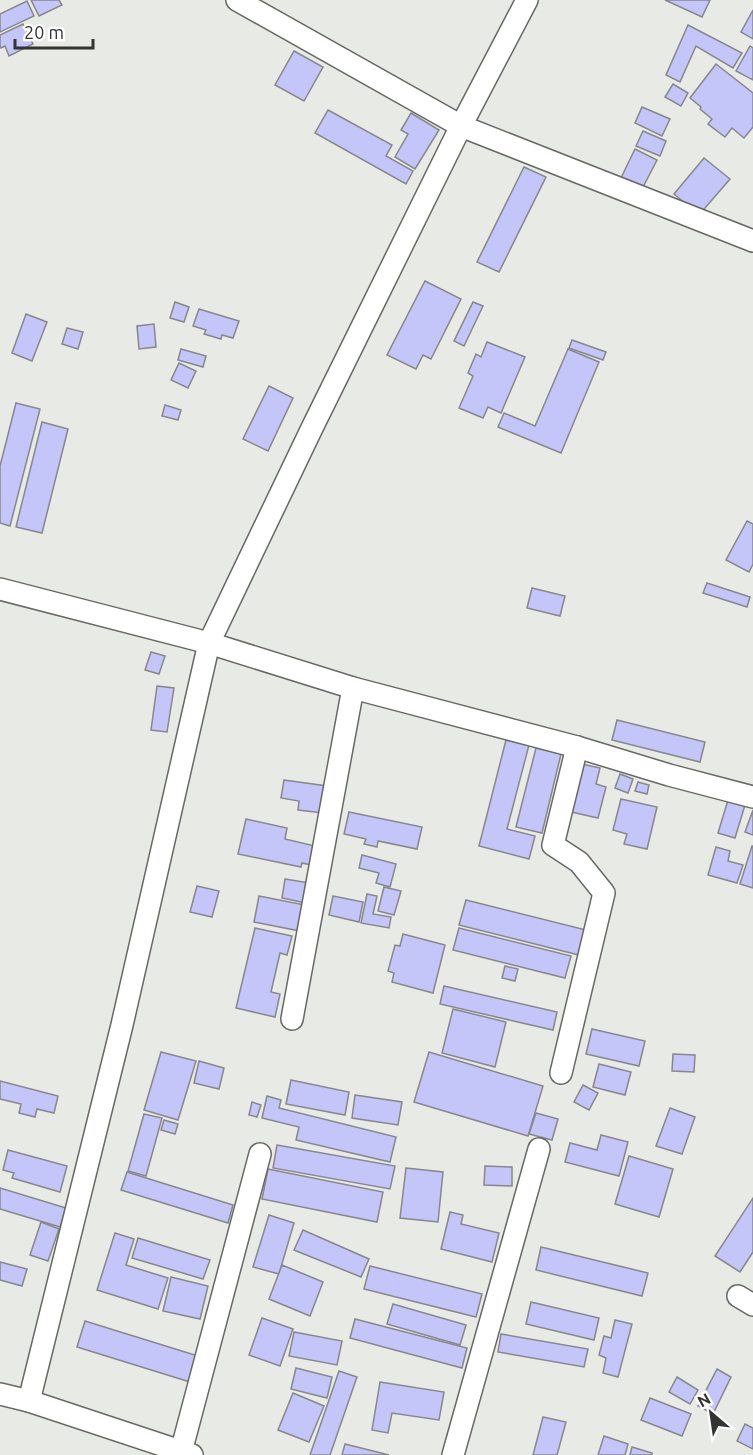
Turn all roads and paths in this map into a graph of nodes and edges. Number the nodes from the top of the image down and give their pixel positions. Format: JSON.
{"nodes":[{"id":1,"x":237,"y":0,"type":"edge"},
{"id":2,"x":527,"y":0,"type":"edge"},
{"id":3,"x":461,"y":126,"type":"junction"},
{"id":4,"x":753,"y":241,"type":"edge"},
{"id":5,"x":0,"y":589,"type":"edge"},
{"id":6,"x":209,"y":643,"type":"junction"},
{"id":7,"x":353,"y":688,"type":"junction"},
{"id":8,"x":577,"y":747,"type":"junction"},
{"id":9,"x":753,"y":796,"type":"edge"},
{"id":10,"x":292,"y":1019,"type":"dead end"},
{"id":11,"x":561,"y":1073,"type":"dead end"},
{"id":12,"x":539,"y":1149,"type":"dead end"},
{"id":13,"x":260,"y":1154,"type":"dead end"},
{"id":14,"x":0,"y":1394,"type":"edge"},
{"id":15,"x":29,"y":1401,"type":"junction"},
{"id":16,"x":187,"y":1453,"type":"edge"},
{"id":17,"x":453,"y":1455,"type":"edge"}],
"edges":[{"from":1,"to":3,"type":"street"},
{"from":2,"to":3,"type":"street"},
{"from":3,"to":4,"type":"street"},
{"from":3,"to":6,"type":"street"},
{"from":5,"to":6,"type":"street"},
{"from":6,"to":7,"type":"street"},
{"from":6,"to":15,"type":"street"},
{"from":7,"to":8,"type":"street"},
{"from":7,"to":10,"type":"street"},
{"from":8,"to":9,"type":"street"},
{"from":8,"to":11,"type":"street"},
{"from":12,"to":17,"type":"street"},
{"from":13,"to":16,"type":"street"},
{"from":14,"to":15,"type":"street"},
{"from":15,"to":16,"type":"street"}]}
